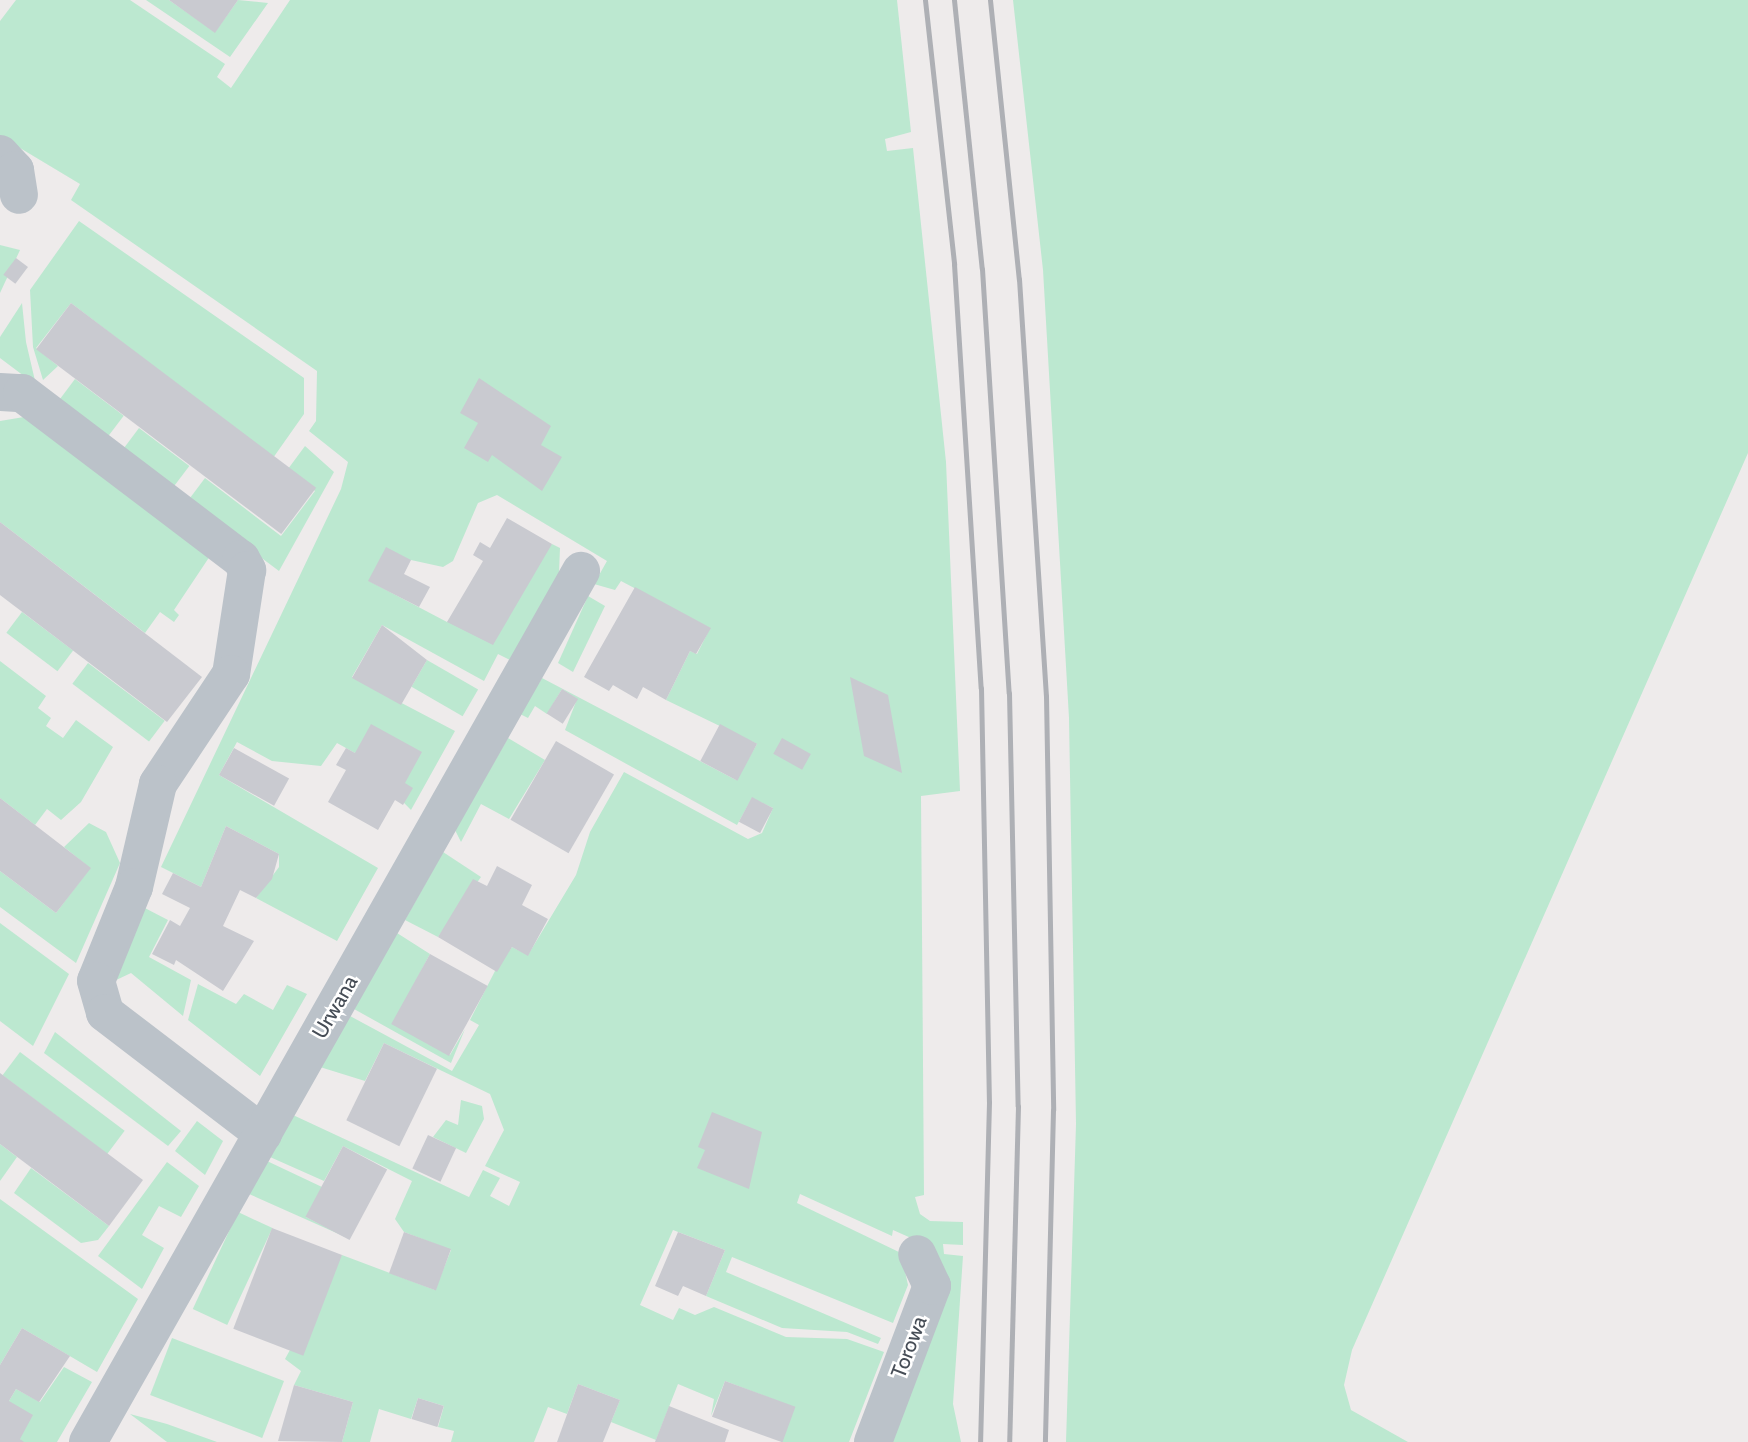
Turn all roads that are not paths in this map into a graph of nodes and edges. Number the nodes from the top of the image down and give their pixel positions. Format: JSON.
{"nodes":[{"id":1,"x":0,"y":154,"type":"edge"},
{"id":2,"x":19,"y":195,"type":"dead end"},
{"id":3,"x":0,"y":392,"type":"edge"},
{"id":4,"x":581,"y":571,"type":"dead end"},
{"id":5,"x":263,"y":1134,"type":"junction"},
{"id":6,"x":917,"y":1254,"type":"dead end"},
{"id":7,"x":88,"y":1442,"type":"edge"},
{"id":8,"x":873,"y":1442,"type":"edge"}],
"edges":[{"from":1,"to":2,"type":"street"},
{"from":3,"to":5,"type":"street"},
{"from":4,"to":5,"type":"street","name":"Urwana"},
{"from":5,"to":7,"type":"street","name":"Urwana"},
{"from":6,"to":8,"type":"street","name":"Torowa"}]}
